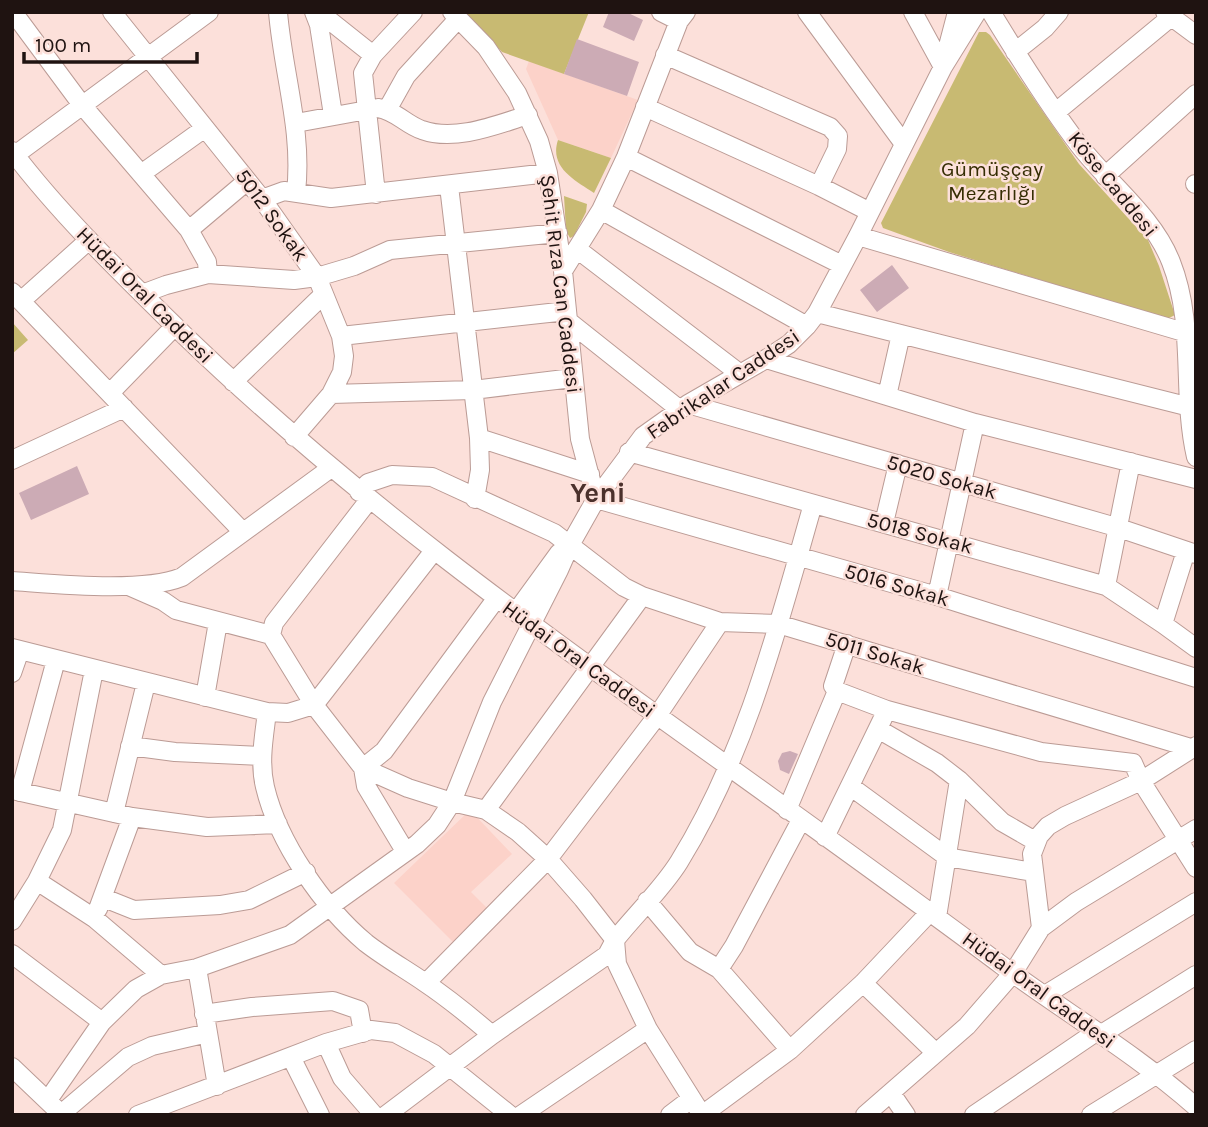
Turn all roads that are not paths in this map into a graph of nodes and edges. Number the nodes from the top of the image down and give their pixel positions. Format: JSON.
{"nodes":[{"id":1,"x":13,"y":12,"type":"edge"},
{"id":2,"x":112,"y":12,"type":"edge"},
{"id":3,"x":209,"y":12,"type":"edge"},
{"id":4,"x":278,"y":12,"type":"edge"},
{"id":5,"x":314,"y":12,"type":"edge"},
{"id":6,"x":320,"y":12,"type":"edge"},
{"id":7,"x":413,"y":12,"type":"edge"},
{"id":8,"x":661,"y":12,"type":"edge"},
{"id":9,"x":807,"y":12,"type":"edge"},
{"id":10,"x":913,"y":12,"type":"edge"},
{"id":11,"x":957,"y":12,"type":"edge"},
{"id":12,"x":977,"y":12,"type":"edge"},
{"id":13,"x":991,"y":12,"type":"edge"},
{"id":14,"x":1059,"y":12,"type":"edge"},
{"id":15,"x":455,"y":15,"type":"edge"},
{"id":16,"x":1168,"y":15,"type":"edge"},
{"id":17,"x":682,"y":16,"type":"edge"},
{"id":18,"x":1196,"y":35,"type":"edge"},
{"id":19,"x":1015,"y":52,"type":"junction"},
{"id":20,"x":373,"y":55,"type":"junction"},
{"id":21,"x":665,"y":55,"type":"junction"},
{"id":22,"x":149,"y":58,"type":"junction"},
{"id":23,"x":943,"y":67,"type":"junction"},
{"id":24,"x":1196,"y":94,"type":"edge"},
{"id":25,"x":82,"y":105,"type":"junction"},
{"id":26,"x":645,"y":107,"type":"junction"},
{"id":27,"x":367,"y":108,"type":"junction"},
{"id":28,"x":387,"y":110,"type":"junction"},
{"id":29,"x":1056,"y":112,"type":"junction"},
{"id":30,"x":333,"y":115,"type":"junction"},
{"id":31,"x":528,"y":115,"type":"junction"},
{"id":32,"x":296,"y":123,"type":"junction"},
{"id":33,"x":205,"y":128,"type":"junction"},
{"id":34,"x":904,"y":144,"type":"junction"},
{"id":35,"x":14,"y":153,"type":"edge"},
{"id":36,"x":626,"y":157,"type":"junction"},
{"id":37,"x":548,"y":173,"type":"junction"},
{"id":38,"x":141,"y":174,"type":"junction"},
{"id":39,"x":1105,"y":176,"type":"junction"},
{"id":40,"x":247,"y":181,"type":"junction"},
{"id":41,"x":449,"y":186,"type":"junction"},
{"id":42,"x":819,"y":186,"type":"junction"},
{"id":43,"x":296,"y":192,"type":"junction"},
{"id":44,"x":376,"y":194,"type":"junction"},
{"id":45,"x":262,"y":199,"type":"junction"},
{"id":46,"x":601,"y":209,"type":"junction"},
{"id":47,"x":870,"y":212,"type":"junction"},
{"id":48,"x":189,"y":230,"type":"junction"},
{"id":49,"x":558,"y":233,"type":"junction"},
{"id":50,"x":858,"y":236,"type":"junction"},
{"id":51,"x":89,"y":240,"type":"junction"},
{"id":52,"x":454,"y":242,"type":"junction"},
{"id":53,"x":577,"y":249,"type":"junction"},
{"id":54,"x":842,"y":265,"type":"junction"},
{"id":55,"x":564,"y":271,"type":"junction"},
{"id":56,"x":208,"y":274,"type":"junction"},
{"id":57,"x":317,"y":277,"type":"junction"},
{"id":58,"x":142,"y":294,"type":"junction"},
{"id":59,"x":324,"y":294,"type":"junction"},
{"id":60,"x":17,"y":296,"type":"edge"},
{"id":61,"x":567,"y":315,"type":"junction"},
{"id":62,"x":812,"y":320,"type":"junction"},
{"id":63,"x":464,"y":321,"type":"junction"},
{"id":64,"x":175,"y":326,"type":"junction"},
{"id":65,"x":901,"y":334,"type":"junction"},
{"id":66,"x":341,"y":336,"type":"junction"},
{"id":67,"x":1190,"y":344,"type":"edge"},
{"id":68,"x":766,"y":359,"type":"junction"},
{"id":69,"x":739,"y":373,"type":"junction"},
{"id":70,"x":573,"y":378,"type":"junction"},
{"id":71,"x":233,"y":382,"type":"junction"},
{"id":72,"x":473,"y":390,"type":"junction"},
{"id":73,"x":110,"y":393,"type":"junction"},
{"id":74,"x":331,"y":394,"type":"junction"},
{"id":75,"x":887,"y":396,"type":"junction"},
{"id":76,"x":683,"y":406,"type":"junction"},
{"id":77,"x":1190,"y":407,"type":"junction"},
{"id":78,"x":124,"y":408,"type":"junction"},
{"id":79,"x":975,"y":423,"type":"junction"},
{"id":80,"x":294,"y":438,"type":"junction"},
{"id":81,"x":479,"y":438,"type":"junction"},
{"id":82,"x":629,"y":452,"type":"junction"},
{"id":83,"x":1196,"y":457,"type":"edge"},
{"id":84,"x":12,"y":460,"type":"edge"},
{"id":85,"x":1131,"y":462,"type":"junction"},
{"id":86,"x":898,"y":464,"type":"junction"},
{"id":87,"x":331,"y":468,"type":"junction"},
{"id":88,"x":590,"y":474,"type":"junction"},
{"id":89,"x":1196,"y":478,"type":"edge"},
{"id":90,"x":962,"y":483,"type":"junction"},
{"id":91,"x":364,"y":496,"type":"junction"},
{"id":92,"x":475,"y":499,"type":"junction"},
{"id":93,"x":596,"y":499,"type":"junction"},
{"id":94,"x":814,"y":504,"type":"junction"},
{"id":95,"x":884,"y":523,"type":"junction"},
{"id":96,"x":1116,"y":527,"type":"junction"},
{"id":97,"x":242,"y":531,"type":"junction"},
{"id":98,"x":950,"y":541,"type":"junction"},
{"id":99,"x":570,"y":545,"type":"junction"},
{"id":100,"x":433,"y":552,"type":"junction"},
{"id":101,"x":1191,"y":553,"type":"edge"},
{"id":102,"x":798,"y":558,"type":"junction"},
{"id":103,"x":12,"y":581,"type":"edge"},
{"id":104,"x":128,"y":585,"type":"junction"},
{"id":105,"x":1105,"y":586,"type":"junction"},
{"id":106,"x":642,"y":596,"type":"junction"},
{"id":107,"x":937,"y":596,"type":"junction"},
{"id":108,"x":496,"y":598,"type":"junction"},
{"id":109,"x":516,"y":612,"type":"junction"},
{"id":110,"x":218,"y":622,"type":"junction"},
{"id":111,"x":720,"y":622,"type":"junction"},
{"id":112,"x":531,"y":624,"type":"junction"},
{"id":113,"x":778,"y":624,"type":"junction"},
{"id":114,"x":1163,"y":624,"type":"junction"},
{"id":115,"x":271,"y":635,"type":"junction"},
{"id":116,"x":847,"y":644,"type":"junction"},
{"id":117,"x":1196,"y":648,"type":"edge"},
{"id":118,"x":16,"y":649,"type":"edge"},
{"id":119,"x":56,"y":660,"type":"junction"},
{"id":120,"x":592,"y":668,"type":"junction"},
{"id":121,"x":94,"y":670,"type":"junction"},
{"id":122,"x":12,"y":673,"type":"edge"},
{"id":123,"x":1196,"y":678,"type":"edge"},
{"id":124,"x":146,"y":683,"type":"junction"},
{"id":125,"x":837,"y":691,"type":"junction"},
{"id":126,"x":205,"y":697,"type":"junction"},
{"id":127,"x":314,"y":705,"type":"junction"},
{"id":128,"x":887,"y":710,"type":"junction"},
{"id":129,"x":267,"y":712,"type":"junction"},
{"id":130,"x":657,"y":716,"type":"junction"},
{"id":131,"x":878,"y":729,"type":"junction"},
{"id":132,"x":130,"y":746,"type":"junction"},
{"id":133,"x":1193,"y":747,"type":"edge"},
{"id":134,"x":261,"y":756,"type":"junction"},
{"id":135,"x":729,"y":767,"type":"junction"},
{"id":136,"x":363,"y":768,"type":"junction"},
{"id":137,"x":959,"y":780,"type":"junction"},
{"id":138,"x":1141,"y":781,"type":"junction"},
{"id":139,"x":850,"y":786,"type":"junction"},
{"id":140,"x":16,"y":791,"type":"edge"},
{"id":141,"x":452,"y":802,"type":"junction"},
{"id":142,"x":69,"y":803,"type":"junction"},
{"id":143,"x":486,"y":810,"type":"junction"},
{"id":144,"x":114,"y":813,"type":"junction"},
{"id":145,"x":794,"y":815,"type":"junction"},
{"id":146,"x":132,"y":817,"type":"junction"},
{"id":147,"x":278,"y":824,"type":"junction"},
{"id":148,"x":1196,"y":829,"type":"edge"},
{"id":149,"x":825,"y":837,"type":"junction"},
{"id":150,"x":1035,"y":841,"type":"junction"},
{"id":151,"x":1178,"y":841,"type":"junction"},
{"id":152,"x":405,"y":851,"type":"junction"},
{"id":153,"x":947,"y":857,"type":"junction"},
{"id":154,"x":548,"y":859,"type":"junction"},
{"id":155,"x":1196,"y":868,"type":"edge"},
{"id":156,"x":306,"y":872,"type":"junction"},
{"id":157,"x":1033,"y":872,"type":"junction"},
{"id":158,"x":26,"y":888,"type":"edge"},
{"id":159,"x":104,"y":898,"type":"junction"},
{"id":160,"x":647,"y":901,"type":"junction"},
{"id":161,"x":1196,"y":902,"type":"edge"},
{"id":162,"x":331,"y":906,"type":"junction"},
{"id":163,"x":933,"y":914,"type":"junction"},
{"id":164,"x":94,"y":918,"type":"junction"},
{"id":165,"x":12,"y":921,"type":"edge"},
{"id":166,"x":1041,"y":928,"type":"junction"},
{"id":167,"x":615,"y":940,"type":"junction"},
{"id":168,"x":12,"y":954,"type":"edge"},
{"id":169,"x":197,"y":968,"type":"junction"},
{"id":170,"x":719,"y":969,"type":"junction"},
{"id":171,"x":1013,"y":973,"type":"junction"},
{"id":172,"x":162,"y":975,"type":"junction"},
{"id":173,"x":1196,"y":975,"type":"edge"},
{"id":174,"x":426,"y":983,"type":"junction"},
{"id":175,"x":863,"y":983,"type":"junction"},
{"id":176,"x":1045,"y":995,"type":"junction"},
{"id":177,"x":204,"y":1014,"type":"junction"},
{"id":178,"x":102,"y":1021,"type":"junction"},
{"id":179,"x":649,"y":1030,"type":"junction"},
{"id":180,"x":208,"y":1033,"type":"junction"},
{"id":181,"x":363,"y":1033,"type":"junction"},
{"id":182,"x":1098,"y":1033,"type":"junction"},
{"id":183,"x":492,"y":1035,"type":"junction"},
{"id":184,"x":326,"y":1043,"type":"junction"},
{"id":185,"x":1196,"y":1050,"type":"edge"},
{"id":186,"x":790,"y":1051,"type":"junction"},
{"id":187,"x":936,"y":1053,"type":"junction"},
{"id":188,"x":291,"y":1057,"type":"junction"},
{"id":189,"x":450,"y":1065,"type":"junction"},
{"id":190,"x":12,"y":1068,"type":"edge"},
{"id":191,"x":1158,"y":1074,"type":"junction"},
{"id":192,"x":217,"y":1086,"type":"junction"},
{"id":193,"x":891,"y":1093,"type":"junction"},
{"id":194,"x":691,"y":1099,"type":"junction"},
{"id":195,"x":48,"y":1100,"type":"junction"},
{"id":196,"x":1196,"y":1107,"type":"edge"},
{"id":197,"x":314,"y":1113,"type":"edge"},
{"id":198,"x":140,"y":1114,"type":"edge"},
{"id":199,"x":61,"y":1115,"type":"edge"},
{"id":200,"x":374,"y":1115,"type":"edge"},
{"id":201,"x":386,"y":1115,"type":"edge"},
{"id":202,"x":510,"y":1115,"type":"edge"},
{"id":203,"x":521,"y":1115,"type":"edge"},
{"id":204,"x":670,"y":1115,"type":"edge"},
{"id":205,"x":866,"y":1115,"type":"edge"},
{"id":206,"x":906,"y":1115,"type":"edge"},
{"id":207,"x":974,"y":1115,"type":"edge"},
{"id":208,"x":1091,"y":1115,"type":"edge"}],
"edges":[{"from":1,"to":25,"type":"street"},
{"from":2,"to":22,"type":"street","name":"5012 Sokak"},
{"from":3,"to":22,"type":"street"},
{"from":4,"to":32,"type":"street"},
{"from":5,"to":30,"type":"street"},
{"from":6,"to":20,"type":"street"},
{"from":7,"to":20,"type":"street"},
{"from":8,"to":17,"type":"street"},
{"from":9,"to":34,"type":"street"},
{"from":10,"to":23,"type":"street"},
{"from":11,"to":23,"type":"street","name":"Fabrikalar Caddesi"},
{"from":12,"to":23,"type":"street","name":"Fabrikalar Caddesi"},
{"from":13,"to":19,"type":"street","name":"Köse Caddesi"},
{"from":14,"to":19,"type":"street"},
{"from":15,"to":28,"type":"street"},
{"from":15,"to":31,"type":"street","name":"Şehit Rıza Can Caddesi"},
{"from":16,"to":18,"type":"street"},
{"from":16,"to":29,"type":"street"},
{"from":17,"to":21,"type":"street"},
{"from":19,"to":29,"type":"street","name":"Köse Caddesi"},
{"from":20,"to":27,"type":"street"},
{"from":21,"to":26,"type":"street"},
{"from":21,"to":42,"type":"street"},
{"from":22,"to":25,"type":"street"},
{"from":22,"to":33,"type":"street","name":"5012 Sokak"},
{"from":23,"to":34,"type":"street","name":"Fabrikalar Caddesi"},
{"from":24,"to":39,"type":"street"},
{"from":25,"to":35,"type":"street"},
{"from":25,"to":38,"type":"street"},
{"from":26,"to":36,"type":"street"},
{"from":26,"to":42,"type":"street"},
{"from":27,"to":28,"type":"street"},
{"from":27,"to":30,"type":"street"},
{"from":27,"to":44,"type":"street"},
{"from":28,"to":31,"type":"street"},
{"from":29,"to":39,"type":"street","name":"Köse Caddesi"},
{"from":30,"to":32,"type":"street"},
{"from":31,"to":37,"type":"street","name":"Şehit Rıza Can Caddesi"},
{"from":32,"to":43,"type":"street"},
{"from":33,"to":38,"type":"street"},
{"from":33,"to":40,"type":"street","name":"5012 Sokak"},
{"from":34,"to":47,"type":"street","name":"Fabrikalar Caddesi"},
{"from":35,"to":51,"type":"street","name":"Hüdai Oral Caddesi"},
{"from":36,"to":46,"type":"street"},
{"from":36,"to":54,"type":"street"},
{"from":37,"to":41,"type":"street"},
{"from":37,"to":49,"type":"street","name":"Şehit Rıza Can Caddesi"},
{"from":38,"to":48,"type":"street"},
{"from":39,"to":67,"type":"street","name":"Köse Caddesi"},
{"from":40,"to":45,"type":"street","name":"5012 Sokak"},
{"from":40,"to":48,"type":"street"},
{"from":41,"to":44,"type":"street"},
{"from":41,"to":52,"type":"street"},
{"from":42,"to":47,"type":"street"},
{"from":43,"to":44,"type":"street"},
{"from":43,"to":45,"type":"street"},
{"from":45,"to":57,"type":"street","name":"5012 Sokak"},
{"from":46,"to":53,"type":"street"},
{"from":46,"to":62,"type":"street"},
{"from":47,"to":50,"type":"street","name":"Fabrikalar Caddesi"},
{"from":48,"to":56,"type":"street"},
{"from":49,"to":52,"type":"street"},
{"from":49,"to":55,"type":"street","name":"Şehit Rıza Can Caddesi"},
{"from":50,"to":54,"type":"street","name":"Fabrikalar Caddesi"},
{"from":50,"to":67,"type":"street"},
{"from":51,"to":58,"type":"street","name":"Hüdai Oral Caddesi"},
{"from":51,"to":60,"type":"street"},
{"from":52,"to":57,"type":"street"},
{"from":52,"to":63,"type":"street"},
{"from":53,"to":55,"type":"street"},
{"from":53,"to":69,"type":"street"},
{"from":54,"to":62,"type":"street","name":"Fabrikalar Caddesi"},
{"from":55,"to":61,"type":"street","name":"Şehit Rıza Can Caddesi"},
{"from":56,"to":57,"type":"street"},
{"from":56,"to":58,"type":"street"},
{"from":57,"to":59,"type":"street","name":"5012 Sokak"},
{"from":58,"to":64,"type":"street","name":"Hüdai Oral Caddesi"},
{"from":59,"to":66,"type":"street","name":"5012 Sokak"},
{"from":59,"to":71,"type":"street"},
{"from":60,"to":73,"type":"street"},
{"from":61,"to":63,"type":"street"},
{"from":61,"to":70,"type":"street","name":"Şehit Rıza Can Caddesi"},
{"from":61,"to":76,"type":"street"},
{"from":62,"to":65,"type":"street"},
{"from":62,"to":68,"type":"street","name":"Fabrikalar Caddesi"},
{"from":63,"to":66,"type":"street"},
{"from":63,"to":72,"type":"street"},
{"from":64,"to":71,"type":"street","name":"Hüdai Oral Caddesi"},
{"from":64,"to":73,"type":"street"},
{"from":65,"to":75,"type":"street"},
{"from":65,"to":77,"type":"street"},
{"from":66,"to":74,"type":"street","name":"5012 Sokak"},
{"from":67,"to":77,"type":"street","name":"Köse Caddesi"},
{"from":68,"to":69,"type":"street","name":"Fabrikalar Caddesi"},
{"from":68,"to":75,"type":"street"},
{"from":69,"to":76,"type":"street","name":"Fabrikalar Caddesi"},
{"from":70,"to":72,"type":"street"},
{"from":70,"to":88,"type":"street","name":"Şehit Rıza Can Caddesi"},
{"from":71,"to":80,"type":"street","name":"Hüdai Oral Caddesi"},
{"from":72,"to":74,"type":"street"},
{"from":72,"to":81,"type":"street"},
{"from":73,"to":78,"type":"street"},
{"from":74,"to":80,"type":"street","name":"5012 Sokak"},
{"from":75,"to":79,"type":"street"},
{"from":76,"to":82,"type":"street","name":"Fabrikalar Caddesi"},
{"from":76,"to":86,"type":"street","name":"5020 Sokak"},
{"from":77,"to":83,"type":"street","name":"Köse Caddesi"},
{"from":78,"to":84,"type":"street"},
{"from":78,"to":97,"type":"street"},
{"from":79,"to":85,"type":"street"},
{"from":79,"to":90,"type":"street"},
{"from":80,"to":87,"type":"street","name":"Hüdai Oral Caddesi"},
{"from":81,"to":88,"type":"street"},
{"from":81,"to":92,"type":"street"},
{"from":82,"to":93,"type":"street","name":"Fabrikalar Caddesi"},
{"from":82,"to":94,"type":"street","name":"5018 Sokak"},
{"from":85,"to":89,"type":"street"},
{"from":85,"to":96,"type":"street"},
{"from":86,"to":90,"type":"street","name":"5020 Sokak"},
{"from":86,"to":95,"type":"street"},
{"from":87,"to":91,"type":"street","name":"Hüdai Oral Caddesi"},
{"from":87,"to":97,"type":"street"},
{"from":88,"to":93,"type":"street","name":"Şehit Rıza Can Caddesi"},
{"from":90,"to":96,"type":"street","name":"5020 Sokak"},
{"from":90,"to":98,"type":"street"},
{"from":91,"to":92,"type":"street","name":"5011 Sokak"},
{"from":91,"to":100,"type":"street","name":"Hüdai Oral Caddesi"},
{"from":91,"to":115,"type":"street"},
{"from":92,"to":99,"type":"street","name":"5011 Sokak"},
{"from":93,"to":99,"type":"street","name":"Fabrikalar Caddesi"},
{"from":93,"to":102,"type":"street","name":"5016 Sokak"},
{"from":94,"to":95,"type":"street","name":"5018 Sokak"},
{"from":94,"to":102,"type":"street"},
{"from":95,"to":98,"type":"street","name":"5018 Sokak"},
{"from":96,"to":101,"type":"street","name":"5020 Sokak"},
{"from":96,"to":105,"type":"street"},
{"from":97,"to":104,"type":"street"},
{"from":98,"to":105,"type":"street","name":"5018 Sokak"},
{"from":98,"to":107,"type":"street"},
{"from":99,"to":106,"type":"street","name":"5011 Sokak"},
{"from":99,"to":109,"type":"street","name":"Fabrikalar Caddesi"},
{"from":99,"to":112,"type":"street","name":"Fabrikalar Caddesi"},
{"from":100,"to":108,"type":"street","name":"Hüdai Oral Caddesi"},
{"from":100,"to":127,"type":"street"},
{"from":101,"to":114,"type":"street"},
{"from":102,"to":107,"type":"street","name":"5016 Sokak"},
{"from":102,"to":113,"type":"street"},
{"from":103,"to":104,"type":"street"},
{"from":104,"to":110,"type":"street"},
{"from":105,"to":114,"type":"street","name":"5018 Sokak"},
{"from":106,"to":111,"type":"street","name":"5011 Sokak"},
{"from":106,"to":120,"type":"street"},
{"from":107,"to":123,"type":"street","name":"5016 Sokak"},
{"from":108,"to":109,"type":"street","name":"Hüdai Oral Caddesi"},
{"from":108,"to":136,"type":"street"},
{"from":109,"to":112,"type":"street","name":"Hüdai Oral Caddesi"},
{"from":110,"to":115,"type":"street"},
{"from":110,"to":126,"type":"street"},
{"from":111,"to":113,"type":"street","name":"5011 Sokak"},
{"from":111,"to":130,"type":"street"},
{"from":112,"to":120,"type":"street","name":"Hüdai Oral Caddesi"},
{"from":112,"to":141,"type":"street","name":"Fabrikalar Caddesi"},
{"from":113,"to":116,"type":"street","name":"5011 Sokak"},
{"from":113,"to":135,"type":"street"},
{"from":114,"to":117,"type":"street","name":"5018 Sokak"},
{"from":115,"to":127,"type":"street"},
{"from":116,"to":125,"type":"street"},
{"from":116,"to":133,"type":"street","name":"5011 Sokak"},
{"from":118,"to":119,"type":"street"},
{"from":118,"to":122,"type":"street"},
{"from":119,"to":121,"type":"street"},
{"from":119,"to":140,"type":"street"},
{"from":120,"to":130,"type":"street","name":"Hüdai Oral Caddesi"},
{"from":120,"to":143,"type":"street"},
{"from":121,"to":124,"type":"street"},
{"from":121,"to":142,"type":"street"},
{"from":124,"to":126,"type":"street"},
{"from":124,"to":132,"type":"street"},
{"from":125,"to":128,"type":"street"},
{"from":125,"to":145,"type":"street"},
{"from":126,"to":129,"type":"street"},
{"from":127,"to":129,"type":"street"},
{"from":127,"to":136,"type":"street"},
{"from":128,"to":131,"type":"street"},
{"from":128,"to":138,"type":"street"},
{"from":129,"to":134,"type":"street"},
{"from":130,"to":135,"type":"street","name":"Hüdai Oral Caddesi"},
{"from":130,"to":154,"type":"street"},
{"from":131,"to":137,"type":"street"},
{"from":131,"to":139,"type":"street"},
{"from":132,"to":134,"type":"street"},
{"from":132,"to":144,"type":"street"},
{"from":133,"to":138,"type":"street"},
{"from":134,"to":147,"type":"street"},
{"from":135,"to":145,"type":"street","name":"Hüdai Oral Caddesi"},
{"from":135,"to":160,"type":"street"},
{"from":136,"to":141,"type":"street"},
{"from":136,"to":152,"type":"street"},
{"from":137,"to":150,"type":"street"},
{"from":137,"to":153,"type":"street"},
{"from":138,"to":150,"type":"street"},
{"from":138,"to":151,"type":"street"},
{"from":139,"to":149,"type":"street"},
{"from":139,"to":153,"type":"street"},
{"from":140,"to":142,"type":"street"},
{"from":141,"to":143,"type":"street"},
{"from":141,"to":152,"type":"street","name":"Fabrikalar Caddesi"},
{"from":142,"to":144,"type":"street"},
{"from":142,"to":158,"type":"street"},
{"from":143,"to":154,"type":"street"},
{"from":144,"to":146,"type":"street"},
{"from":145,"to":149,"type":"street","name":"Hüdai Oral Caddesi"},
{"from":145,"to":170,"type":"street"},
{"from":146,"to":147,"type":"street"},
{"from":146,"to":159,"type":"street"},
{"from":147,"to":156,"type":"street"},
{"from":148,"to":151,"type":"street"},
{"from":149,"to":163,"type":"street","name":"Hüdai Oral Caddesi"},
{"from":150,"to":157,"type":"street"},
{"from":151,"to":155,"type":"street"},
{"from":151,"to":166,"type":"street"},
{"from":152,"to":162,"type":"street","name":"Fabrikalar Caddesi"},
{"from":153,"to":157,"type":"street"},
{"from":153,"to":163,"type":"street"},
{"from":154,"to":167,"type":"street"},
{"from":154,"to":174,"type":"street"},
{"from":156,"to":159,"type":"street"},
{"from":156,"to":162,"type":"street"},
{"from":157,"to":166,"type":"street"},
{"from":158,"to":164,"type":"street"},
{"from":158,"to":165,"type":"street"},
{"from":159,"to":164,"type":"street"},
{"from":160,"to":167,"type":"street"},
{"from":160,"to":170,"type":"street"},
{"from":161,"to":176,"type":"street"},
{"from":162,"to":169,"type":"street","name":"Fabrikalar Caddesi"},
{"from":162,"to":174,"type":"street"},
{"from":163,"to":171,"type":"street","name":"Hüdai Oral Caddesi"},
{"from":163,"to":175,"type":"street"},
{"from":164,"to":172,"type":"street"},
{"from":166,"to":171,"type":"street"},
{"from":167,"to":179,"type":"street"},
{"from":167,"to":183,"type":"street"},
{"from":168,"to":178,"type":"street"},
{"from":169,"to":172,"type":"street","name":"Fabrikalar Caddesi"},
{"from":169,"to":177,"type":"street"},
{"from":170,"to":186,"type":"street"},
{"from":171,"to":176,"type":"street","name":"Hüdai Oral Caddesi"},
{"from":171,"to":187,"type":"street"},
{"from":172,"to":178,"type":"street","name":"Fabrikalar Caddesi"},
{"from":173,"to":182,"type":"street"},
{"from":174,"to":183,"type":"street"},
{"from":175,"to":186,"type":"street"},
{"from":175,"to":187,"type":"street"},
{"from":176,"to":182,"type":"street","name":"Hüdai Oral Caddesi"},
{"from":177,"to":180,"type":"street"},
{"from":177,"to":181,"type":"street"},
{"from":178,"to":195,"type":"street","name":"Fabrikalar Caddesi"},
{"from":179,"to":194,"type":"street"},
{"from":179,"to":203,"type":"street"},
{"from":180,"to":192,"type":"street"},
{"from":180,"to":199,"type":"street"},
{"from":181,"to":184,"type":"street"},
{"from":181,"to":189,"type":"street"},
{"from":182,"to":191,"type":"street","name":"Hüdai Oral Caddesi"},
{"from":182,"to":207,"type":"street"},
{"from":183,"to":189,"type":"street"},
{"from":184,"to":188,"type":"street"},
{"from":184,"to":200,"type":"street"},
{"from":185,"to":191,"type":"street"},
{"from":186,"to":194,"type":"street"},
{"from":187,"to":193,"type":"street"},
{"from":188,"to":192,"type":"street"},
{"from":188,"to":197,"type":"street"},
{"from":189,"to":201,"type":"street"},
{"from":189,"to":202,"type":"street"},
{"from":190,"to":195,"type":"street"},
{"from":191,"to":196,"type":"street","name":"Hüdai Oral Caddesi"},
{"from":191,"to":208,"type":"street"},
{"from":192,"to":198,"type":"street"},
{"from":193,"to":205,"type":"street"},
{"from":193,"to":206,"type":"street"},
{"from":194,"to":204,"type":"street"},
{"from":195,"to":199,"type":"street"}]}
